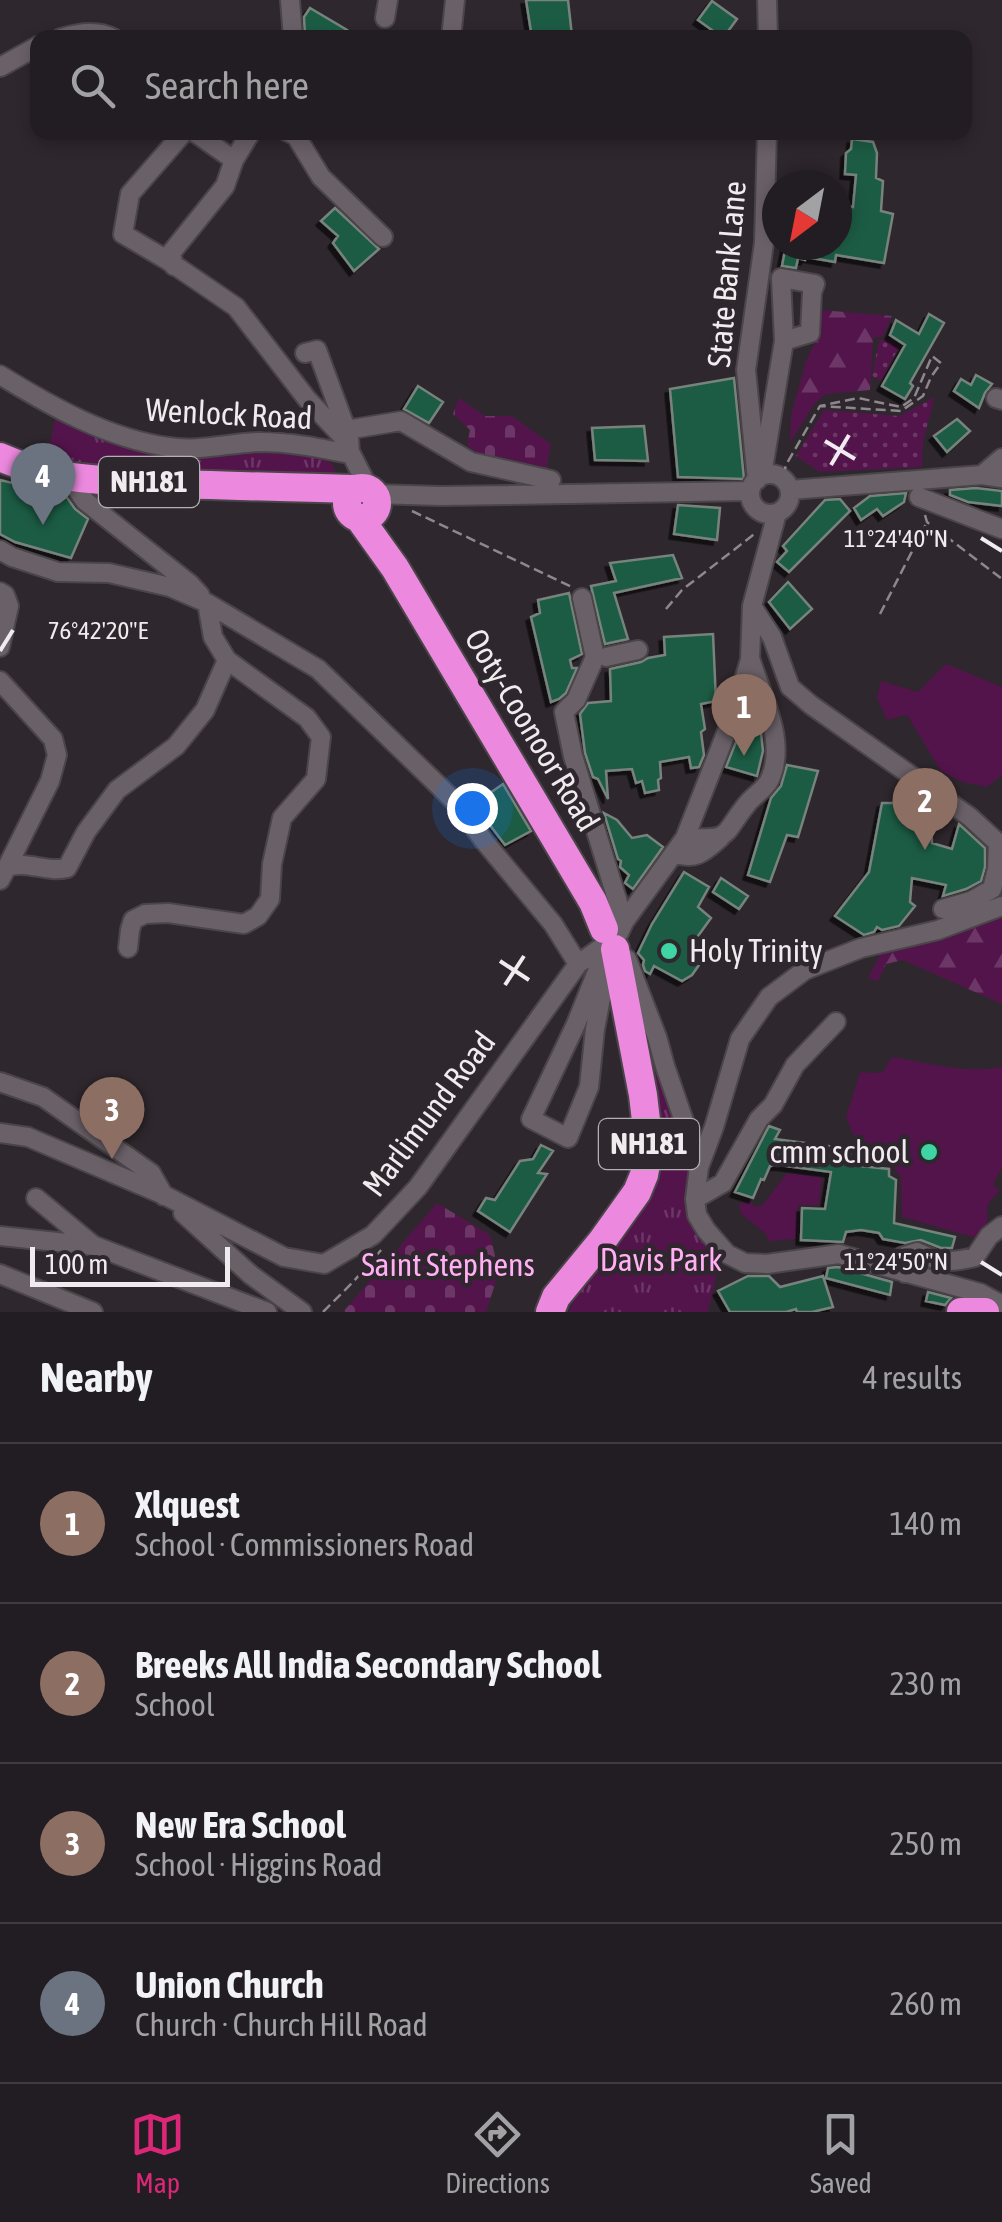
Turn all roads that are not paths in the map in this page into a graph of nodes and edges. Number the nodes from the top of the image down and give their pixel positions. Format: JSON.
{"nodes":[{"id":1,"x":290,"y":0,"type":"edge"},
{"id":2,"x":455,"y":0,"type":"edge"},
{"id":3,"x":768,"y":0,"type":"edge"},
{"id":4,"x":292,"y":30,"type":"edge"},
{"id":5,"x":452,"y":30,"type":"edge"},
{"id":6,"x":768,"y":30,"type":"edge"},
{"id":7,"x":30,"y":50,"type":"edge"},
{"id":8,"x":0,"y":67,"type":"edge"},
{"id":9,"x":177,"y":140,"type":"edge"},
{"id":10,"x":205,"y":140,"type":"edge"},
{"id":11,"x":246,"y":140,"type":"edge"},
{"id":12,"x":298,"y":140,"type":"edge"},
{"id":13,"x":767,"y":140,"type":"edge"},
{"id":14,"x":234,"y":160,"type":"junction"},
{"id":15,"x":383,"y":237,"type":"dead end"},
{"id":16,"x":174,"y":266,"type":"junction"},
{"id":17,"x":784,"y":341,"type":"dead end"},
{"id":18,"x":306,"y":353,"type":"dead end"},
{"id":19,"x":0,"y":375,"type":"edge"},
{"id":20,"x":346,"y":430,"type":"junction"},
{"id":21,"x":350,"y":454,"type":"junction"},
{"id":22,"x":0,"y":458,"type":"edge"},
{"id":23,"x":1002,"y":458,"type":"edge"},
{"id":24,"x":982,"y":475,"type":"junction"},
{"id":25,"x":69,"y":478,"type":"junction"},
{"id":26,"x":1002,"y":478,"type":"edge"},
{"id":27,"x":551,"y":480,"type":"dead end"},
{"id":28,"x":756,"y":482,"type":"junction"},
{"id":29,"x":786,"y":484,"type":"junction"},
{"id":30,"x":919,"y":496,"type":"road end"},
{"id":31,"x":370,"y":501,"type":"junction"},
{"id":32,"x":778,"y":515,"type":"junction"},
{"id":33,"x":1002,"y":529,"type":"edge"},
{"id":34,"x":0,"y":550,"type":"edge"},
{"id":35,"x":0,"y":592,"type":"edge"},
{"id":36,"x":577,"y":593,"type":"road end"},
{"id":37,"x":207,"y":602,"type":"junction"},
{"id":38,"x":752,"y":606,"type":"junction"},
{"id":39,"x":0,"y":647,"type":"edge"},
{"id":40,"x":638,"y":650,"type":"dead end"},
{"id":41,"x":606,"y":657,"type":"dead end"},
{"id":42,"x":227,"y":660,"type":"junction"},
{"id":43,"x":750,"y":660,"type":"junction"},
{"id":44,"x":0,"y":681,"type":"edge"},
{"id":45,"x":680,"y":845,"type":"junction"},
{"id":46,"x":4,"y":874,"type":"edge"},
{"id":47,"x":1002,"y":906,"type":"edge"},
{"id":48,"x":943,"y":909,"type":"dead end"},
{"id":49,"x":613,"y":940,"type":"junction"},
{"id":50,"x":128,"y":948,"type":"dead end"},
{"id":51,"x":578,"y":964,"type":"junction"},
{"id":52,"x":836,"y":1022,"type":"dead end"},
{"id":53,"x":0,"y":1082,"type":"edge"},
{"id":54,"x":0,"y":1133,"type":"edge"},
{"id":55,"x":698,"y":1167,"type":"junction"},
{"id":56,"x":164,"y":1196,"type":"junction"},
{"id":57,"x":36,"y":1198,"type":"dead end"},
{"id":58,"x":695,"y":1199,"type":"junction"},
{"id":59,"x":0,"y":1236,"type":"edge"},
{"id":60,"x":998,"y":1236,"type":"edge"},
{"id":61,"x":95,"y":1246,"type":"junction"},
{"id":62,"x":905,"y":1273,"type":"junction"},
{"id":63,"x":0,"y":1274,"type":"edge"},
{"id":64,"x":1002,"y":1306,"type":"edge"},
{"id":65,"x":93,"y":1312,"type":"edge"},
{"id":66,"x":267,"y":1312,"type":"edge"},
{"id":67,"x":302,"y":1312,"type":"edge"},
{"id":68,"x":550,"y":1312,"type":"edge"},
{"id":69,"x":961,"y":1312,"type":"edge"},
{"id":70,"x":985,"y":1312,"type":"edge"}],
"edges":[{"from":1,"to":4,"type":"street"},
{"from":2,"to":5,"type":"street"},
{"from":3,"to":6,"type":"street"},
{"from":7,"to":8,"type":"street"},
{"from":9,"to":16,"type":"street"},
{"from":10,"to":14,"type":"street"},
{"from":11,"to":14,"type":"street"},
{"from":12,"to":15,"type":"street"},
{"from":13,"to":28,"type":"street","name":"State Bank Lane"},
{"from":14,"to":16,"type":"street"},
{"from":16,"to":21,"type":"street"},
{"from":17,"to":28,"type":"street"},
{"from":18,"to":20,"type":"street"},
{"from":19,"to":21,"type":"street","name":"Wenlock Road"},
{"from":20,"to":21,"type":"street"},
{"from":20,"to":27,"type":"street"},
{"from":21,"to":31,"type":"street"},
{"from":22,"to":25,"type":"highway","number":"NH181"},
{"from":23,"to":24,"type":"street"},
{"from":24,"to":26,"type":"street"},
{"from":24,"to":29,"type":"street"},
{"from":25,"to":31,"type":"highway","number":"NH181"},
{"from":25,"to":37,"type":"street"},
{"from":28,"to":29,"type":"street"},
{"from":28,"to":31,"type":"street"},
{"from":28,"to":32,"type":"street"},
{"from":29,"to":32,"type":"street"},
{"from":30,"to":33,"type":"street"},
{"from":31,"to":49,"type":"highway","name":"Ooty-Coonoor Road","number":"NH181"},
{"from":32,"to":38,"type":"street"},
{"from":34,"to":37,"type":"street"},
{"from":35,"to":39,"type":"street"},
{"from":36,"to":49,"type":"street"},
{"from":37,"to":42,"type":"street"},
{"from":37,"to":51,"type":"street"},
{"from":38,"to":43,"type":"street"},
{"from":38,"to":48,"type":"street"},
{"from":40,"to":41,"type":"street"},
{"from":42,"to":46,"type":"street"},
{"from":42,"to":50,"type":"street"},
{"from":43,"to":45,"type":"street"},
{"from":43,"to":45,"type":"street"},
{"from":44,"to":46,"type":"street"},
{"from":45,"to":49,"type":"street"},
{"from":47,"to":55,"type":"street"},
{"from":49,"to":49,"type":"street"},
{"from":49,"to":51,"type":"street","name":"Marlimund Road"},
{"from":49,"to":55,"type":"street"},
{"from":49,"to":68,"type":"highway","name":"Ooty-Coonoor Road","number":"NH181"},
{"from":51,"to":56,"type":"street","name":"Marlimund Road"},
{"from":52,"to":58,"type":"street"},
{"from":53,"to":56,"type":"street"},
{"from":54,"to":56,"type":"street","name":"Marlimund Road"},
{"from":55,"to":58,"type":"street"},
{"from":56,"to":67,"type":"street"},
{"from":57,"to":61,"type":"street"},
{"from":58,"to":62,"type":"street"},
{"from":59,"to":61,"type":"street"},
{"from":60,"to":62,"type":"street"},
{"from":61,"to":66,"type":"street"},
{"from":62,"to":64,"type":"street"},
{"from":63,"to":65,"type":"street"},
{"from":69,"to":70,"type":"highway"}]}
